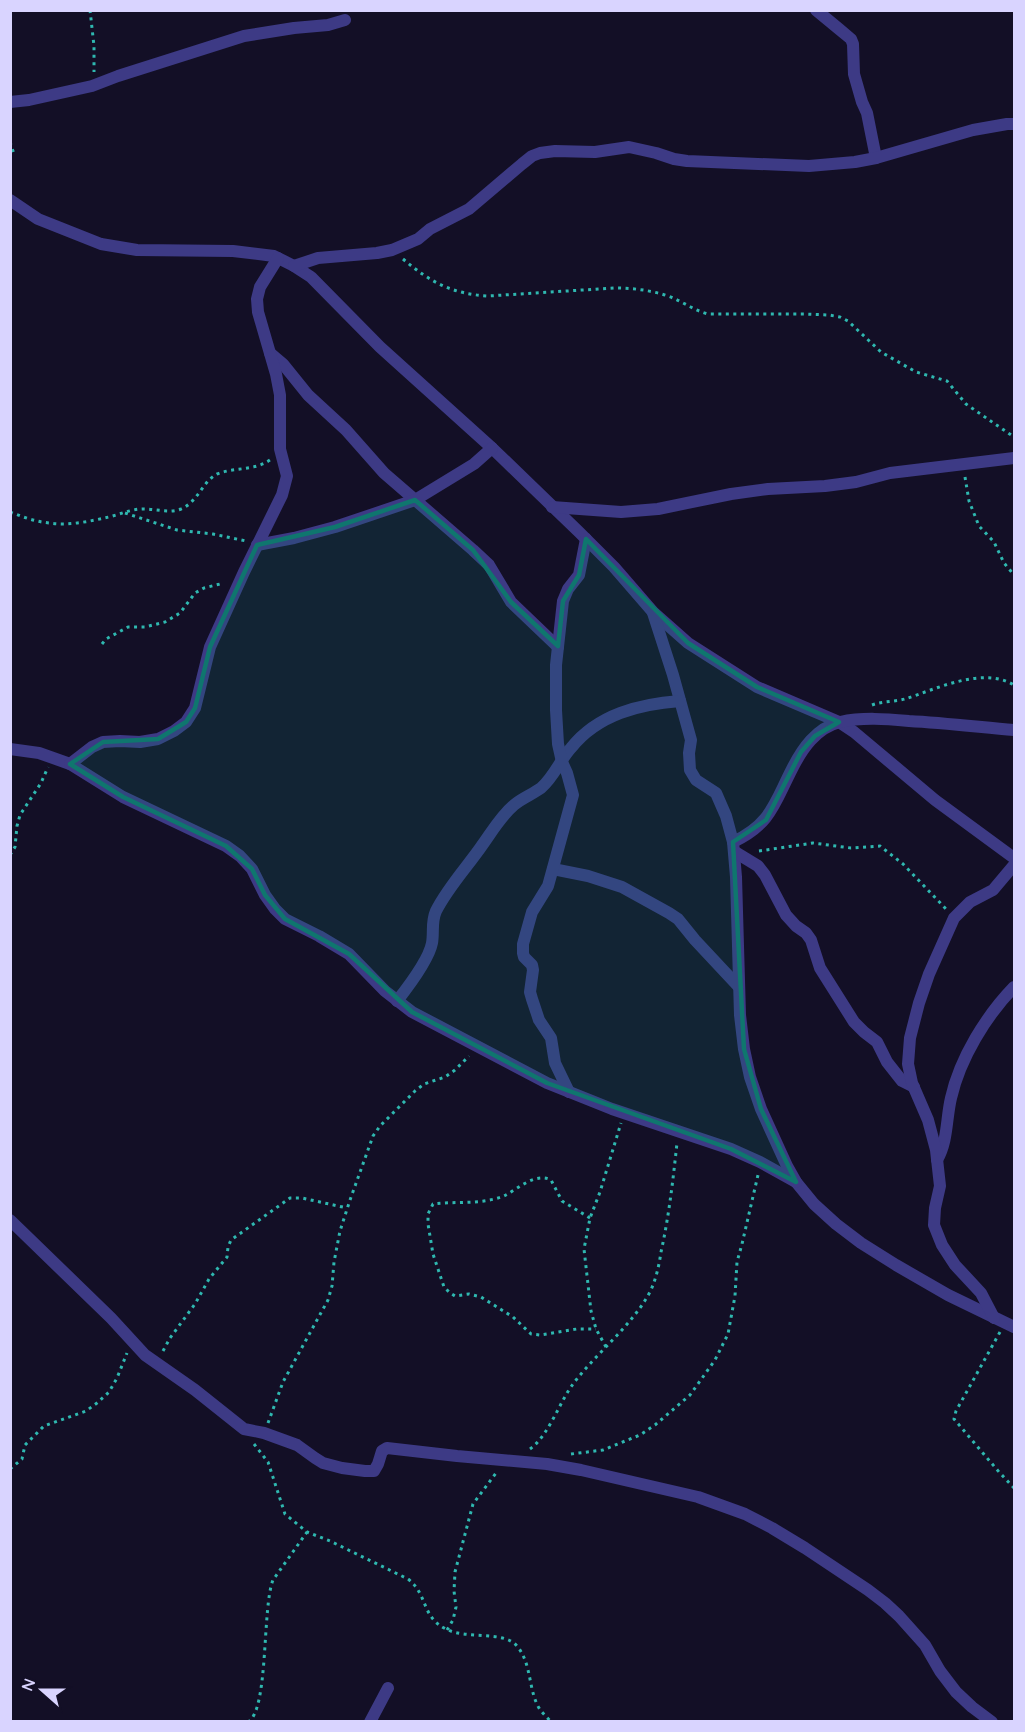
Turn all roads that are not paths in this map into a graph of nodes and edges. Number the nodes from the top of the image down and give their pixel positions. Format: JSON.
{"nodes":[{"id":1,"x":816,"y":10,"type":"edge"},
{"id":2,"x":345,"y":20,"type":"dead end"},
{"id":3,"x":10,"y":102,"type":"edge"},
{"id":4,"x":1014,"y":124,"type":"edge"},
{"id":5,"x":876,"y":158,"type":"junction"},
{"id":6,"x":10,"y":200,"type":"edge"},
{"id":7,"x":278,"y":258,"type":"junction"},
{"id":8,"x":294,"y":266,"type":"junction"},
{"id":9,"x":270,"y":353,"type":"junction"},
{"id":10,"x":492,"y":448,"type":"junction"},
{"id":11,"x":1014,"y":458,"type":"edge"},
{"id":12,"x":415,"y":500,"type":"junction"},
{"id":13,"x":552,"y":507,"type":"junction"},
{"id":14,"x":586,"y":539,"type":"junction"},
{"id":15,"x":257,"y":545,"type":"junction"},
{"id":16,"x":653,"y":612,"type":"junction"},
{"id":17,"x":558,"y":647,"type":"junction"},
{"id":18,"x":680,"y":701,"type":"junction"},
{"id":19,"x":839,"y":722,"type":"junction"},
{"id":20,"x":1014,"y":730,"type":"edge"},
{"id":21,"x":10,"y":749,"type":"edge"},
{"id":22,"x":562,"y":762,"type":"junction"},
{"id":23,"x":70,"y":764,"type":"junction"},
{"id":24,"x":736,"y":850,"type":"junction"},
{"id":25,"x":1014,"y":858,"type":"edge"},
{"id":26,"x":1014,"y":865,"type":"edge"},
{"id":27,"x":553,"y":869,"type":"junction"},
{"id":28,"x":738,"y":986,"type":"junction"},
{"id":29,"x":1014,"y":987,"type":"edge"},
{"id":30,"x":397,"y":1001,"type":"junction"},
{"id":31,"x":914,"y":1087,"type":"junction"},
{"id":32,"x":569,"y":1092,"type":"junction"},
{"id":33,"x":937,"y":1160,"type":"junction"},
{"id":34,"x":796,"y":1182,"type":"junction"},
{"id":35,"x":10,"y":1220,"type":"edge"},
{"id":36,"x":1005,"y":1323,"type":"edge"},
{"id":37,"x":388,"y":1688,"type":"dead end"},
{"id":38,"x":370,"y":1722,"type":"edge"},
{"id":39,"x":992,"y":1722,"type":"edge"}],
"edges":[{"from":1,"to":5,"type":"street"},
{"from":2,"to":3,"type":"street"},
{"from":4,"to":5,"type":"street"},
{"from":5,"to":8,"type":"street"},
{"from":6,"to":7,"type":"street"},
{"from":7,"to":8,"type":"street"},
{"from":7,"to":9,"type":"street"},
{"from":8,"to":10,"type":"street"},
{"from":9,"to":12,"type":"street"},
{"from":9,"to":15,"type":"street"},
{"from":10,"to":12,"type":"street"},
{"from":10,"to":13,"type":"street"},
{"from":11,"to":13,"type":"street"},
{"from":12,"to":15,"type":"street"},
{"from":12,"to":17,"type":"street"},
{"from":13,"to":14,"type":"street"},
{"from":14,"to":16,"type":"street"},
{"from":14,"to":17,"type":"street"},
{"from":15,"to":23,"type":"street"},
{"from":16,"to":18,"type":"street"},
{"from":16,"to":19,"type":"street"},
{"from":17,"to":22,"type":"street"},
{"from":18,"to":22,"type":"street"},
{"from":18,"to":24,"type":"street"},
{"from":19,"to":20,"type":"street"},
{"from":19,"to":24,"type":"street"},
{"from":19,"to":25,"type":"street"},
{"from":21,"to":23,"type":"street"},
{"from":22,"to":27,"type":"street"},
{"from":22,"to":30,"type":"street"},
{"from":23,"to":30,"type":"street"},
{"from":24,"to":28,"type":"street"},
{"from":24,"to":31,"type":"street"},
{"from":26,"to":31,"type":"street"},
{"from":27,"to":28,"type":"street"},
{"from":27,"to":32,"type":"street"},
{"from":28,"to":34,"type":"street"},
{"from":29,"to":33,"type":"street"},
{"from":30,"to":32,"type":"street"},
{"from":31,"to":33,"type":"street"},
{"from":32,"to":34,"type":"street"},
{"from":33,"to":36,"type":"street"},
{"from":34,"to":36,"type":"street"},
{"from":35,"to":39,"type":"street"},
{"from":37,"to":38,"type":"street"}]}
